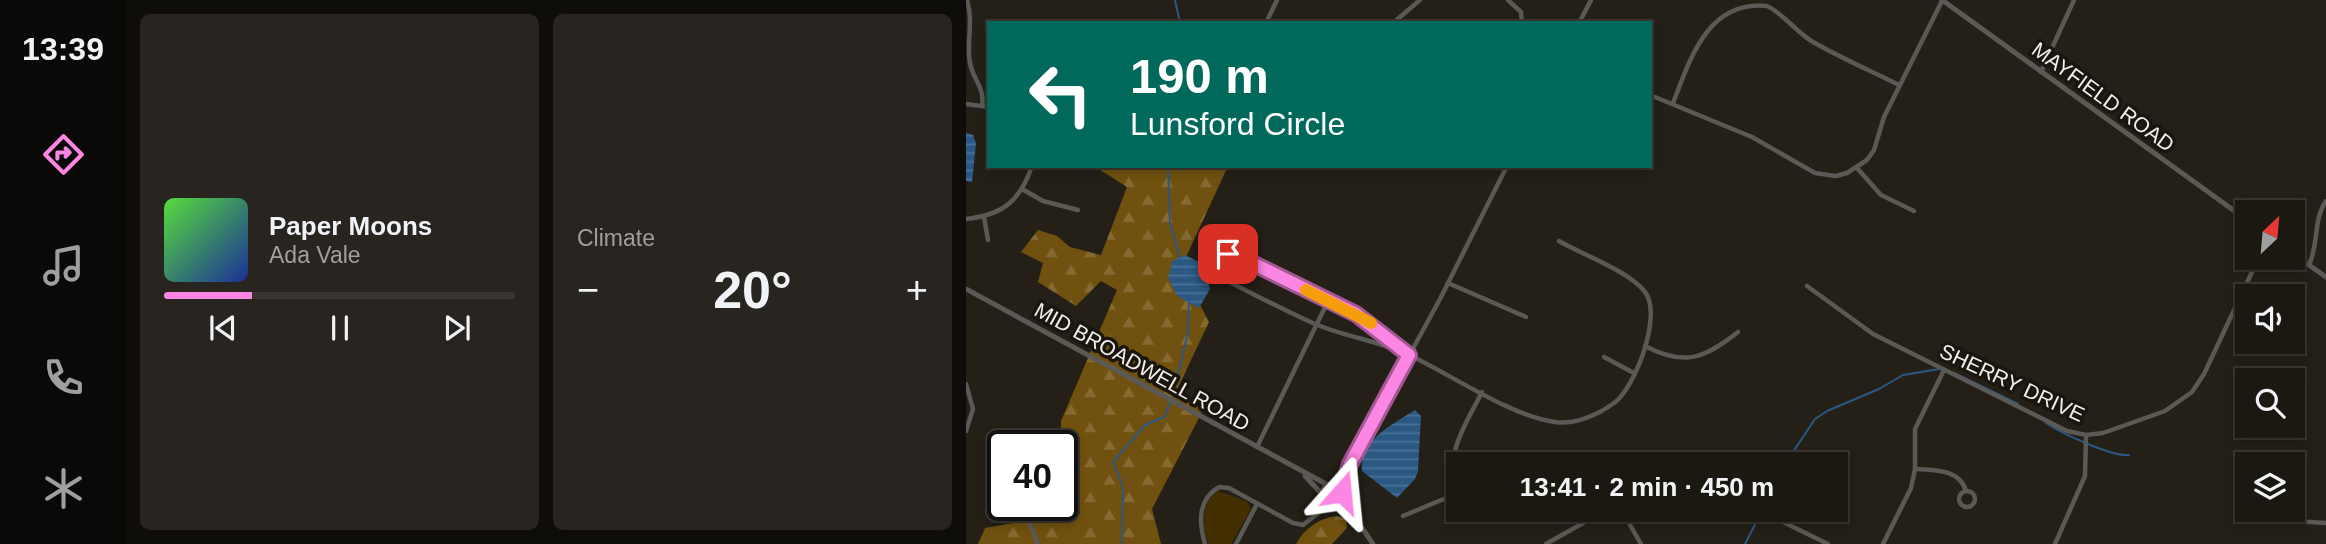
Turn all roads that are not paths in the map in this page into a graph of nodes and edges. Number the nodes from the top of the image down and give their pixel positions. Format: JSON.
{"nodes":[{"id":1,"x":967,"y":0,"type":"edge"},
{"id":2,"x":1277,"y":0,"type":"edge"},
{"id":3,"x":1420,"y":0,"type":"edge"},
{"id":4,"x":1508,"y":0,"type":"edge"},
{"id":5,"x":1591,"y":0,"type":"edge"},
{"id":6,"x":1942,"y":0,"type":"edge"},
{"id":7,"x":2074,"y":0,"type":"edge"},
{"id":8,"x":1721,"y":8,"type":"dead end"},
{"id":9,"x":1713,"y":14,"type":"dead end"},
{"id":10,"x":1267,"y":21,"type":"edge"},
{"id":11,"x":1395,"y":21,"type":"edge"},
{"id":12,"x":1522,"y":21,"type":"edge"},
{"id":13,"x":1580,"y":21,"type":"edge"},
{"id":14,"x":2041,"y":72,"type":"junction"},
{"id":15,"x":1899,"y":85,"type":"junction"},
{"id":16,"x":1652,"y":96,"type":"edge"},
{"id":17,"x":1673,"y":103,"type":"junction"},
{"id":18,"x":966,"y":104,"type":"edge"},
{"id":19,"x":982,"y":106,"type":"junction"},
{"id":20,"x":987,"y":107,"type":"edge"},
{"id":21,"x":1031,"y":168,"type":"edge"},
{"id":22,"x":1506,"y":168,"type":"edge"},
{"id":23,"x":1857,"y":168,"type":"junction"},
{"id":24,"x":1022,"y":189,"type":"junction"},
{"id":25,"x":2326,"y":201,"type":"edge"},
{"id":26,"x":1078,"y":210,"type":"dead end"},
{"id":27,"x":1914,"y":211,"type":"dead end"},
{"id":28,"x":2235,"y":211,"type":"edge"},
{"id":29,"x":984,"y":217,"type":"junction"},
{"id":30,"x":966,"y":219,"type":"edge"},
{"id":31,"x":988,"y":240,"type":"dead end"},
{"id":32,"x":1559,"y":242,"type":"dead end"},
{"id":33,"x":2305,"y":262,"type":"edge"},
{"id":34,"x":2309,"y":265,"type":"junction"},
{"id":35,"x":2253,"y":270,"type":"edge"},
{"id":36,"x":2326,"y":277,"type":"edge"},
{"id":37,"x":1448,"y":283,"type":"junction"},
{"id":38,"x":1807,"y":286,"type":"dead end"},
{"id":39,"x":966,"y":289,"type":"edge"},
{"id":40,"x":1328,"y":302,"type":"junction"},
{"id":41,"x":1526,"y":317,"type":"dead end"},
{"id":42,"x":1317,"y":325,"type":"junction"},
{"id":43,"x":1738,"y":332,"type":"dead end"},
{"id":44,"x":1645,"y":346,"type":"junction"},
{"id":45,"x":1409,"y":355,"type":"junction"},
{"id":46,"x":1604,"y":357,"type":"dead end"},
{"id":47,"x":1944,"y":370,"type":"junction"},
{"id":48,"x":1634,"y":373,"type":"junction"},
{"id":49,"x":966,"y":384,"type":"edge"},
{"id":50,"x":1482,"y":392,"type":"junction"},
{"id":51,"x":966,"y":431,"type":"edge"},
{"id":52,"x":2086,"y":435,"type":"junction"},
{"id":53,"x":1257,"y":448,"type":"junction"},
{"id":54,"x":1453,"y":452,"type":"edge"},
{"id":55,"x":1350,"y":464,"type":"junction"},
{"id":56,"x":1916,"y":469,"type":"junction"},
{"id":57,"x":1303,"y":474,"type":"junction"},
{"id":58,"x":1330,"y":484,"type":"junction"},
{"id":59,"x":1966,"y":491,"type":"dead end"},
{"id":60,"x":1341,"y":494,"type":"junction"},
{"id":61,"x":1323,"y":496,"type":"junction"},
{"id":62,"x":1446,"y":498,"type":"edge"},
{"id":63,"x":1333,"y":503,"type":"junction"},
{"id":64,"x":1257,"y":504,"type":"junction"},
{"id":65,"x":1320,"y":510,"type":"junction"},
{"id":66,"x":1403,"y":516,"type":"dead end"},
{"id":67,"x":1353,"y":517,"type":"junction"},
{"id":68,"x":1029,"y":521,"type":"edge"},
{"id":69,"x":2305,"y":521,"type":"edge"},
{"id":70,"x":1585,"y":522,"type":"edge"},
{"id":71,"x":1628,"y":522,"type":"edge"},
{"id":72,"x":1782,"y":522,"type":"edge"},
{"id":73,"x":2326,"y":523,"type":"edge"},
{"id":74,"x":1038,"y":544,"type":"edge"},
{"id":75,"x":1205,"y":544,"type":"edge"},
{"id":76,"x":1236,"y":544,"type":"edge"},
{"id":77,"x":1373,"y":544,"type":"edge"},
{"id":78,"x":1546,"y":544,"type":"edge"},
{"id":79,"x":1641,"y":544,"type":"edge"},
{"id":80,"x":1828,"y":544,"type":"edge"},
{"id":81,"x":1883,"y":544,"type":"edge"},
{"id":82,"x":2055,"y":544,"type":"edge"}],
"edges":[{"from":1,"to":19,"type":"street"},
{"from":2,"to":10,"type":"street"},
{"from":3,"to":11,"type":"street"},
{"from":4,"to":12,"type":"street"},
{"from":5,"to":13,"type":"street"},
{"from":6,"to":14,"type":"street","name":"MAYFIELD ROAD"},
{"from":6,"to":15,"type":"street"},
{"from":7,"to":14,"type":"street"},
{"from":8,"to":15,"type":"street"},
{"from":9,"to":17,"type":"street"},
{"from":14,"to":28,"type":"street","name":"MAYFIELD ROAD"},
{"from":15,"to":23,"type":"street"},
{"from":16,"to":17,"type":"street"},
{"from":17,"to":23,"type":"street"},
{"from":18,"to":19,"type":"street"},
{"from":19,"to":20,"type":"street"},
{"from":21,"to":24,"type":"street"},
{"from":22,"to":37,"type":"street"},
{"from":23,"to":27,"type":"street"},
{"from":24,"to":26,"type":"street"},
{"from":24,"to":29,"type":"street"},
{"from":25,"to":34,"type":"street"},
{"from":29,"to":30,"type":"street"},
{"from":29,"to":31,"type":"street"},
{"from":32,"to":44,"type":"street"},
{"from":33,"to":34,"type":"street"},
{"from":34,"to":36,"type":"street"},
{"from":35,"to":52,"type":"street","name":"SHERRY DRIVE"},
{"from":37,"to":41,"type":"street"},
{"from":37,"to":45,"type":"street"},
{"from":38,"to":47,"type":"street","name":"SHERRY DRIVE"},
{"from":39,"to":53,"type":"street","name":"MID BROADWELL ROAD"},
{"from":40,"to":42,"type":"street"},
{"from":40,"to":42,"type":"street"},
{"from":40,"to":45,"type":"street"},
{"from":42,"to":45,"type":"street"},
{"from":42,"to":53,"type":"street"},
{"from":43,"to":44,"type":"street"},
{"from":44,"to":48,"type":"street"},
{"from":45,"to":50,"type":"street"},
{"from":45,"to":55,"type":"street"},
{"from":46,"to":48,"type":"street"},
{"from":47,"to":52,"type":"street","name":"SHERRY DRIVE"},
{"from":47,"to":56,"type":"street"},
{"from":48,"to":50,"type":"street"},
{"from":49,"to":51,"type":"street"},
{"from":50,"to":54,"type":"street"},
{"from":52,"to":82,"type":"street"},
{"from":53,"to":57,"type":"street","name":"MID BROADWELL ROAD"},
{"from":55,"to":58,"type":"street"},
{"from":55,"to":60,"type":"street"},
{"from":56,"to":59,"type":"street"},
{"from":56,"to":81,"type":"street"},
{"from":57,"to":58,"type":"street","name":"MID BROADWELL ROAD"},
{"from":57,"to":61,"type":"street","name":"MID BROADWELL ROAD"},
{"from":58,"to":60,"type":"street","name":"MID BROADWELL ROAD"},
{"from":58,"to":61,"type":"street"},
{"from":60,"to":63,"type":"street"},
{"from":60,"to":67,"type":"street"},
{"from":61,"to":63,"type":"street","name":"MID BROADWELL ROAD"},
{"from":61,"to":65,"type":"street"},
{"from":62,"to":66,"type":"street"},
{"from":63,"to":65,"type":"street"},
{"from":63,"to":67,"type":"street"},
{"from":64,"to":65,"type":"street"},
{"from":64,"to":75,"type":"street"},
{"from":64,"to":76,"type":"street"},
{"from":67,"to":77,"type":"street"},
{"from":68,"to":74,"type":"street"},
{"from":69,"to":73,"type":"street"},
{"from":70,"to":78,"type":"street"},
{"from":71,"to":79,"type":"street"},
{"from":72,"to":80,"type":"street"}]}
